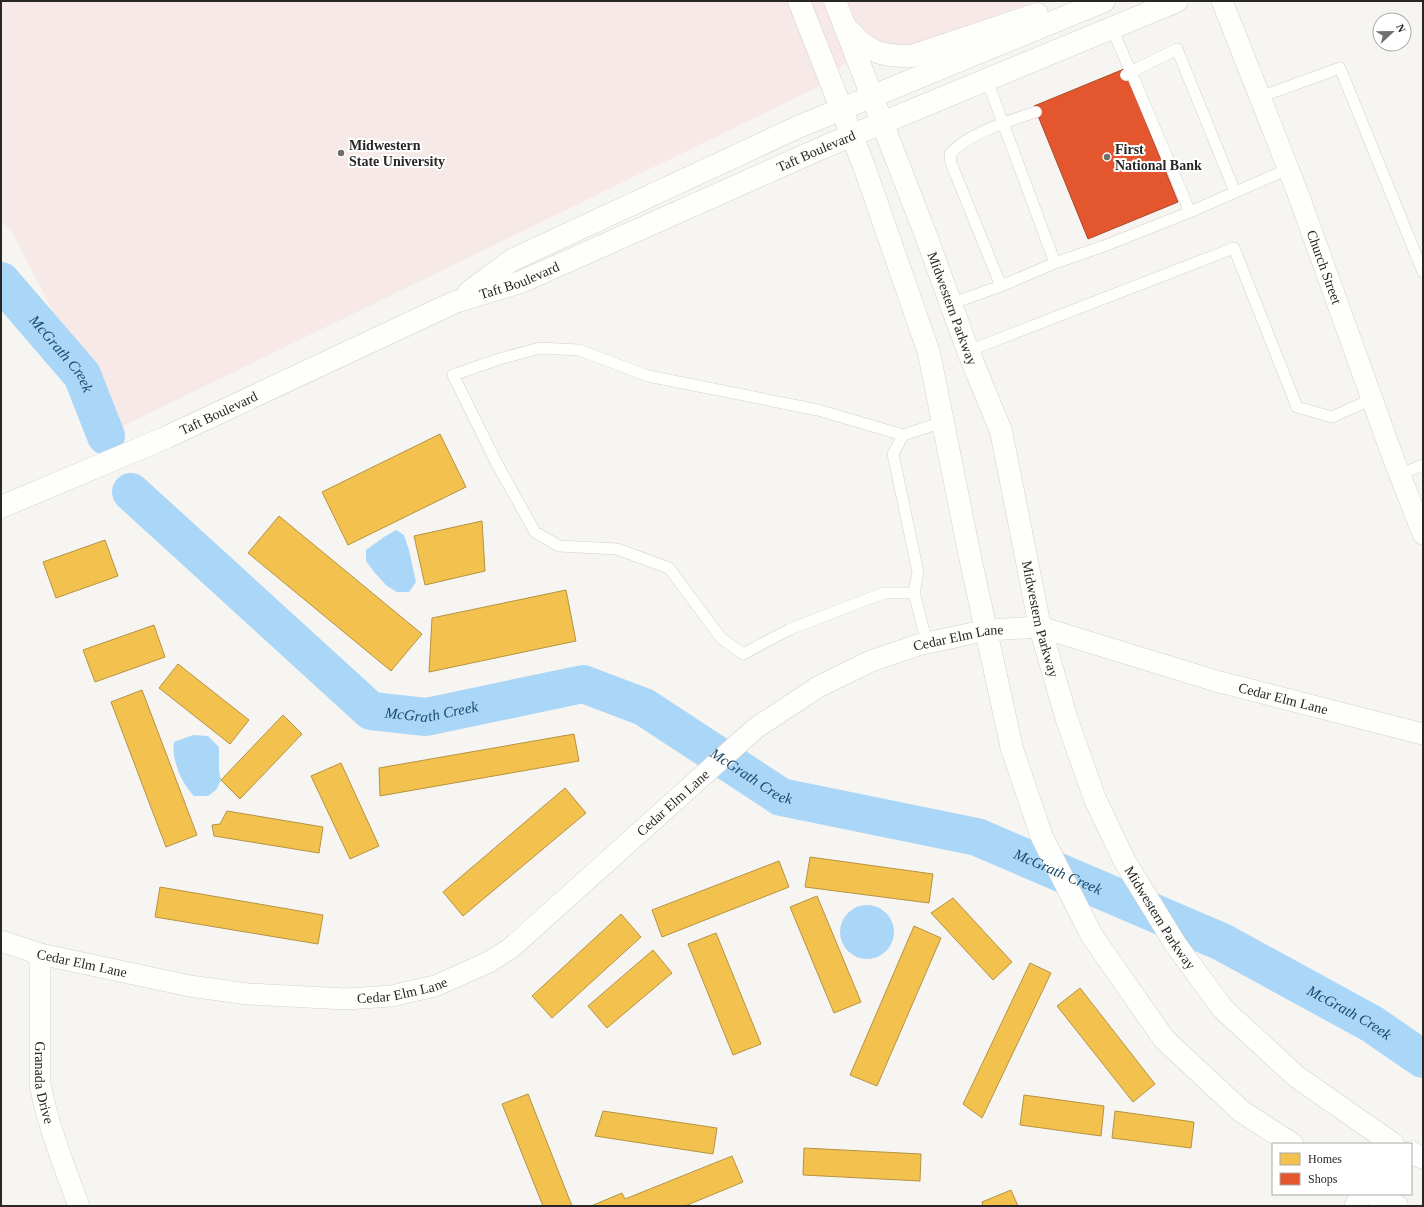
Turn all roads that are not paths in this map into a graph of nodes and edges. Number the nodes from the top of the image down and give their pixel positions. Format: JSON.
{"nodes":[{"id":1,"x":799,"y":1,"type":"edge"},
{"id":2,"x":835,"y":1,"type":"edge"},
{"id":3,"x":1085,"y":1,"type":"edge"},
{"id":4,"x":1104,"y":1,"type":"edge"},
{"id":5,"x":1177,"y":1,"type":"edge"},
{"id":6,"x":1222,"y":1,"type":"edge"},
{"id":7,"x":844,"y":23,"type":"junction"},
{"id":8,"x":1112,"y":29,"type":"junction"},
{"id":9,"x":1128,"y":73,"type":"junction"},
{"id":10,"x":987,"y":80,"type":"junction"},
{"id":11,"x":872,"y":96,"type":"junction"},
{"id":12,"x":1260,"y":97,"type":"junction"},
{"id":13,"x":841,"y":109,"type":"junction"},
{"id":14,"x":1036,"y":112,"type":"dead end"},
{"id":15,"x":1002,"y":122,"type":"junction"},
{"id":16,"x":882,"y":123,"type":"junction"},
{"id":17,"x":852,"y":136,"type":"junction"},
{"id":18,"x":1288,"y":169,"type":"junction"},
{"id":19,"x":1236,"y":192,"type":"junction"},
{"id":20,"x":1190,"y":212,"type":"junction"},
{"id":21,"x":1055,"y":263,"type":"junction"},
{"id":22,"x":1423,"y":272,"type":"edge"},
{"id":23,"x":1001,"y":286,"type":"junction"},
{"id":24,"x":455,"y":302,"type":"junction"},
{"id":25,"x":950,"y":304,"type":"junction"},
{"id":26,"x":968,"y":351,"type":"junction"},
{"id":27,"x":1372,"y":399,"type":"junction"},
{"id":28,"x":943,"y":422,"type":"junction"},
{"id":29,"x":903,"y":435,"type":"junction"},
{"id":30,"x":1423,"y":465,"type":"edge"},
{"id":31,"x":1400,"y":474,"type":"junction"},
{"id":32,"x":1,"y":507,"type":"edge"},
{"id":33,"x":1423,"y":534,"type":"edge"},
{"id":34,"x":914,"y":593,"type":"junction"},
{"id":35,"x":1040,"y":627,"type":"junction"},
{"id":36,"x":987,"y":630,"type":"junction"},
{"id":37,"x":927,"y":643,"type":"junction"},
{"id":38,"x":1423,"y":734,"type":"edge"},
{"id":39,"x":1,"y":941,"type":"edge"},
{"id":40,"x":40,"y":954,"type":"junction"},
{"id":41,"x":1290,"y":1143,"type":"edge"},
{"id":42,"x":1392,"y":1143,"type":"edge"},
{"id":43,"x":1412,"y":1152,"type":"edge"},
{"id":44,"x":1423,"y":1158,"type":"edge"},
{"id":45,"x":1362,"y":1195,"type":"edge"},
{"id":46,"x":1375,"y":1195,"type":"edge"},
{"id":47,"x":79,"y":1206,"type":"edge"},
{"id":48,"x":1354,"y":1206,"type":"edge"},
{"id":49,"x":1397,"y":1206,"type":"edge"}],
"edges":[{"from":1,"to":13,"type":"main road"},
{"from":2,"to":7,"type":"main road","name":"Midwestern Parkway"},
{"from":3,"to":7,"type":"main road"},
{"from":4,"to":11,"type":"main road","name":"Taft Boulevard"},
{"from":5,"to":8,"type":"main road","name":"Taft Boulevard"},
{"from":6,"to":12,"type":"street","name":"Church Street"},
{"from":7,"to":11,"type":"main road","name":"Midwestern Parkway"},
{"from":8,"to":9,"type":"lane"},
{"from":8,"to":10,"type":"main road","name":"Taft Boulevard"},
{"from":9,"to":19,"type":"lane"},
{"from":9,"to":20,"type":"lane"},
{"from":10,"to":15,"type":"lane"},
{"from":10,"to":16,"type":"main road","name":"Taft Boulevard"},
{"from":11,"to":13,"type":"main road","name":"Taft Boulevard"},
{"from":11,"to":16,"type":"main road","name":"Midwestern Parkway"},
{"from":12,"to":18,"type":"street","name":"Church Street"},
{"from":12,"to":22,"type":"lane"},
{"from":13,"to":17,"type":"main road"},
{"from":13,"to":24,"type":"main road","name":"Taft Boulevard"},
{"from":14,"to":15,"type":"lane"},
{"from":15,"to":21,"type":"lane"},
{"from":15,"to":23,"type":"lane"},
{"from":16,"to":17,"type":"main road","name":"Taft Boulevard"},
{"from":16,"to":25,"type":"main road","name":"Midwestern Parkway"},
{"from":17,"to":24,"type":"main road","name":"Taft Boulevard"},
{"from":17,"to":28,"type":"main road"},
{"from":18,"to":19,"type":"lane"},
{"from":18,"to":27,"type":"street","name":"Church Street"},
{"from":19,"to":20,"type":"lane"},
{"from":20,"to":21,"type":"lane"},
{"from":21,"to":23,"type":"lane"},
{"from":23,"to":25,"type":"lane"},
{"from":24,"to":32,"type":"main road","name":"Taft Boulevard"},
{"from":25,"to":26,"type":"main road","name":"Midwestern Parkway"},
{"from":26,"to":27,"type":"lane"},
{"from":26,"to":35,"type":"main road","name":"Midwestern Parkway"},
{"from":27,"to":31,"type":"street","name":"Church Street"},
{"from":28,"to":29,"type":"lane"},
{"from":28,"to":36,"type":"main road"},
{"from":29,"to":34,"type":"lane"},
{"from":29,"to":34,"type":"lane"},
{"from":30,"to":31,"type":"lane"},
{"from":31,"to":33,"type":"street","name":"Church Street"},
{"from":34,"to":37,"type":"lane"},
{"from":35,"to":36,"type":"street","name":"Cedar Elm Lane"},
{"from":35,"to":38,"type":"street","name":"Cedar Elm Lane"},
{"from":35,"to":42,"type":"main road","name":"Midwestern Parkway"},
{"from":36,"to":37,"type":"street","name":"Cedar Elm Lane"},
{"from":36,"to":41,"type":"main road"},
{"from":37,"to":40,"type":"street","name":"Cedar Elm Lane"},
{"from":39,"to":40,"type":"street","name":"Cedar Elm Lane"},
{"from":40,"to":47,"type":"street","name":"Granada Drive"},
{"from":43,"to":44,"type":"main road"},
{"from":45,"to":48,"type":"street"},
{"from":46,"to":49,"type":"main road"}]}
